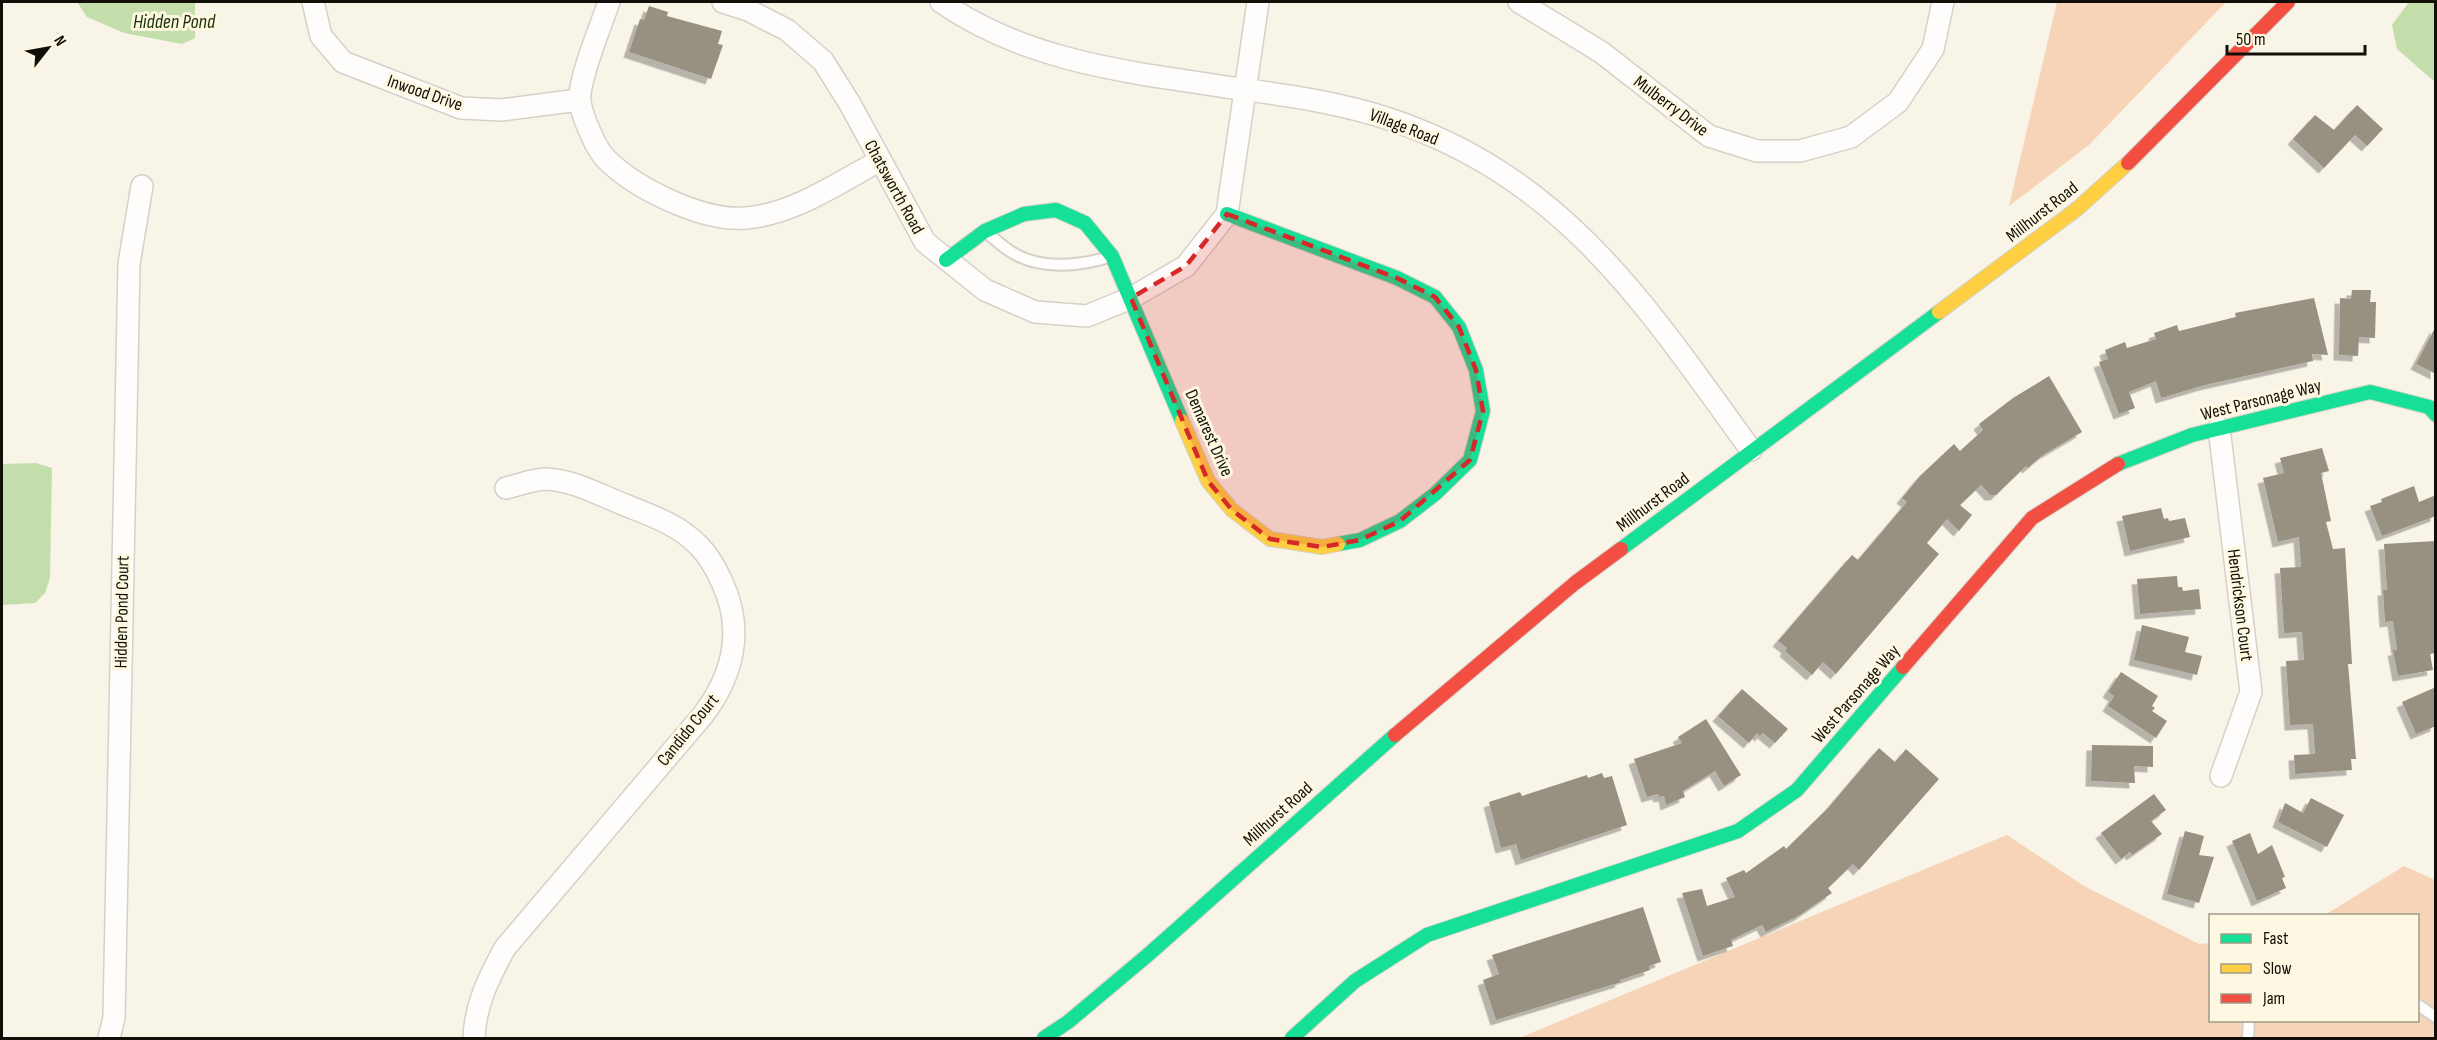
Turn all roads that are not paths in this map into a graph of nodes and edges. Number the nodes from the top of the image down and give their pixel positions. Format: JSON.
{"nodes":[{"id":1,"x":313,"y":2,"type":"edge"},
{"id":2,"x":609,"y":2,"type":"edge"},
{"id":3,"x":723,"y":2,"type":"edge"},
{"id":4,"x":941,"y":2,"type":"edge"},
{"id":5,"x":1258,"y":2,"type":"edge"},
{"id":6,"x":1519,"y":2,"type":"edge"},
{"id":7,"x":1943,"y":2,"type":"edge"},
{"id":8,"x":2288,"y":2,"type":"edge"},
{"id":9,"x":1244,"y":89,"type":"junction"},
{"id":10,"x":579,"y":100,"type":"junction"},
{"id":11,"x":879,"y":161,"type":"junction"},
{"id":12,"x":142,"y":186,"type":"dead end"},
{"id":13,"x":1227,"y":214,"type":"junction"},
{"id":14,"x":985,"y":231,"type":"junction"},
{"id":15,"x":1112,"y":256,"type":"junction"},
{"id":16,"x":946,"y":260,"type":"junction"},
{"id":17,"x":1131,"y":298,"type":"junction"},
{"id":18,"x":2436,"y":415,"type":"edge"},
{"id":19,"x":2219,"y":428,"type":"junction"},
{"id":20,"x":1751,"y":450,"type":"junction"},
{"id":21,"x":506,"y":488,"type":"dead end"},
{"id":22,"x":2221,"y":776,"type":"dead end"},
{"id":23,"x":2419,"y":1006,"type":"edge"},
{"id":24,"x":2436,"y":1017,"type":"edge"},
{"id":25,"x":2249,"y":1022,"type":"edge"},
{"id":26,"x":109,"y":1038,"type":"edge"},
{"id":27,"x":474,"y":1038,"type":"edge"},
{"id":28,"x":1044,"y":1038,"type":"edge"},
{"id":29,"x":1292,"y":1038,"type":"edge"},
{"id":30,"x":2248,"y":1038,"type":"edge"}],
"edges":[{"from":1,"to":10,"type":"street","name":"Inwood Drive"},
{"from":2,"to":10,"type":"street"},
{"from":3,"to":11,"type":"street","name":"Chatsworth Road"},
{"from":4,"to":9,"type":"street","name":"Village Road"},
{"from":5,"to":9,"type":"street"},
{"from":6,"to":7,"type":"street","name":"Mulberry Drive"},
{"from":8,"to":20,"type":"street","name":"Millhurst Road"},
{"from":9,"to":13,"type":"street"},
{"from":9,"to":20,"type":"street","name":"Village Road"},
{"from":10,"to":11,"type":"street"},
{"from":11,"to":16,"type":"street","name":"Chatsworth Road"},
{"from":12,"to":26,"type":"street","name":"Hidden Pond Court"},
{"from":13,"to":17,"type":"street","name":"Chatsworth Road"},
{"from":13,"to":17,"type":"street","name":"Demarest Drive"},
{"from":14,"to":15,"type":"lane"},
{"from":14,"to":15,"type":"street","name":"Demarest Drive"},
{"from":14,"to":16,"type":"street","name":"Demarest Drive"},
{"from":15,"to":17,"type":"street","name":"Demarest Drive"},
{"from":16,"to":17,"type":"street","name":"Chatsworth Road"},
{"from":18,"to":19,"type":"street","name":"West Parsonage Way"},
{"from":19,"to":22,"type":"street","name":"Hendrickson Court"},
{"from":19,"to":29,"type":"street","name":"West Parsonage Way"},
{"from":20,"to":28,"type":"street","name":"Millhurst Road"},
{"from":21,"to":27,"type":"street","name":"Candido Court"},
{"from":23,"to":24,"type":"lane"},
{"from":25,"to":30,"type":"lane"}]}
